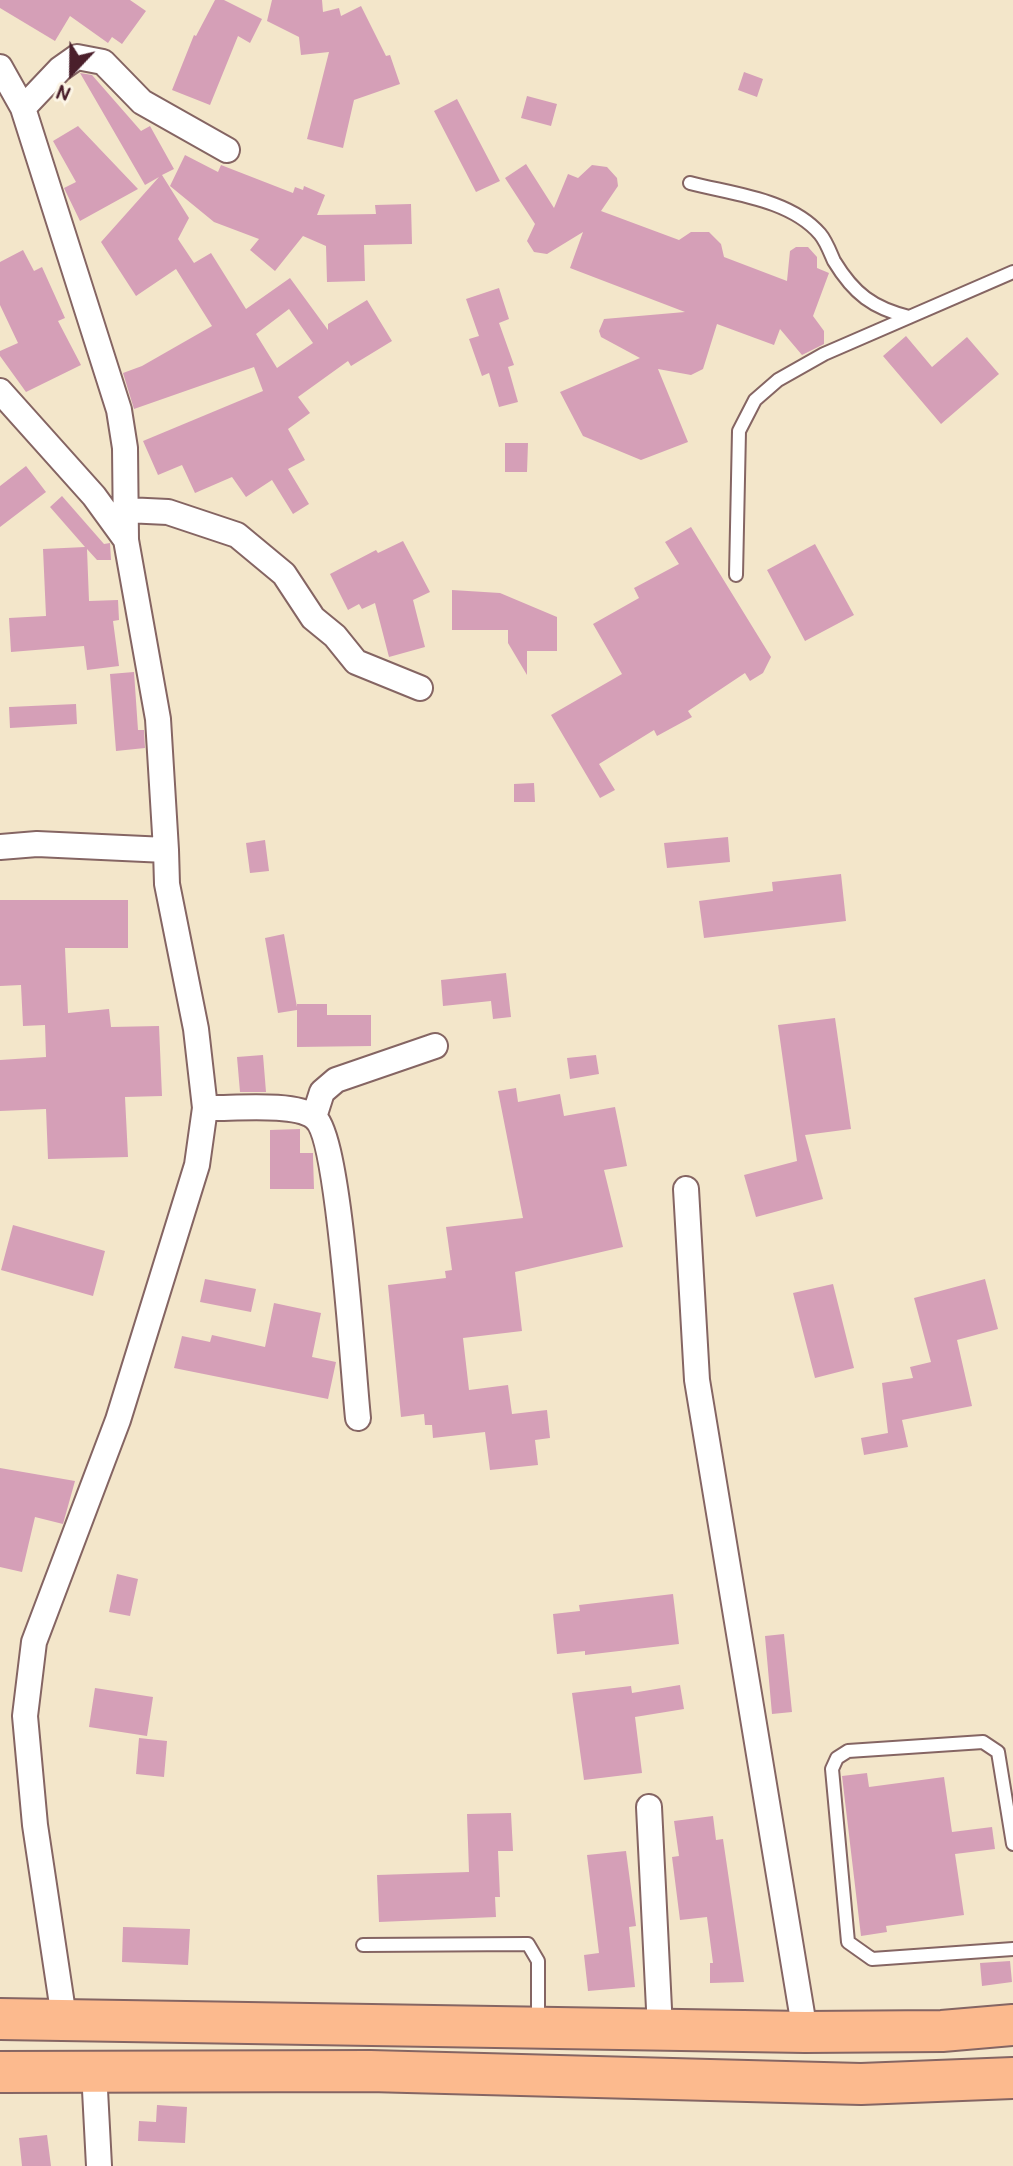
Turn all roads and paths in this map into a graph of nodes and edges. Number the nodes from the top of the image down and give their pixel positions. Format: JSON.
{"nodes":[{"id":1,"x":0,"y":67,"type":"edge"},
{"id":2,"x":23,"y":108,"type":"junction"},
{"id":3,"x":227,"y":150,"type":"dead end"},
{"id":4,"x":690,"y":183,"type":"dead end"},
{"id":5,"x":1013,"y":272,"type":"edge"},
{"id":6,"x":909,"y":317,"type":"junction"},
{"id":7,"x":0,"y":391,"type":"edge"},
{"id":8,"x":126,"y":510,"type":"junction"},
{"id":9,"x":126,"y":540,"type":"junction"},
{"id":10,"x":736,"y":575,"type":"dead end"},
{"id":11,"x":420,"y":688,"type":"dead end"},
{"id":12,"x":0,"y":847,"type":"edge"},
{"id":13,"x":166,"y":850,"type":"junction"},
{"id":14,"x":435,"y":1046,"type":"dead end"},
{"id":15,"x":205,"y":1108,"type":"junction"},
{"id":16,"x":314,"y":1117,"type":"junction"},
{"id":17,"x":686,"y":1189,"type":"dead end"},
{"id":18,"x":358,"y":1418,"type":"dead end"},
{"id":19,"x":649,"y":1807,"type":"dead end"},
{"id":20,"x":1013,"y":1844,"type":"edge"},
{"id":21,"x":363,"y":1945,"type":"dead end"},
{"id":22,"x":1013,"y":1949,"type":"edge"},
{"id":23,"x":64,"y":2018,"type":"junction"},
{"id":24,"x":0,"y":2019,"type":"edge"},
{"id":25,"x":1013,"y":2025,"type":"edge"},
{"id":26,"x":538,"y":2027,"type":"junction"},
{"id":27,"x":660,"y":2029,"type":"junction"},
{"id":28,"x":805,"y":2032,"type":"junction"},
{"id":29,"x":94,"y":2071,"type":"junction"},
{"id":30,"x":0,"y":2072,"type":"edge"},
{"id":31,"x":1013,"y":2078,"type":"edge"},
{"id":32,"x":99,"y":2166,"type":"edge"}],
"edges":[{"from":1,"to":2,"type":"street"},
{"from":2,"to":3,"type":"street"},
{"from":2,"to":8,"type":"street"},
{"from":4,"to":6,"type":"lane"},
{"from":5,"to":6,"type":"lane"},
{"from":6,"to":10,"type":"lane"},
{"from":7,"to":9,"type":"street"},
{"from":8,"to":9,"type":"street"},
{"from":8,"to":11,"type":"street"},
{"from":9,"to":13,"type":"street"},
{"from":12,"to":13,"type":"street"},
{"from":13,"to":15,"type":"street"},
{"from":14,"to":16,"type":"street"},
{"from":15,"to":16,"type":"street"},
{"from":15,"to":23,"type":"street"},
{"from":16,"to":18,"type":"street"},
{"from":17,"to":28,"type":"street"},
{"from":19,"to":27,"type":"street"},
{"from":20,"to":22,"type":"lane"},
{"from":21,"to":26,"type":"lane"},
{"from":23,"to":24,"type":"highway"},
{"from":23,"to":26,"type":"highway"},
{"from":25,"to":28,"type":"highway"},
{"from":26,"to":27,"type":"highway"},
{"from":27,"to":28,"type":"highway"},
{"from":29,"to":30,"type":"highway"},
{"from":29,"to":31,"type":"highway"},
{"from":29,"to":32,"type":"street"}]}
